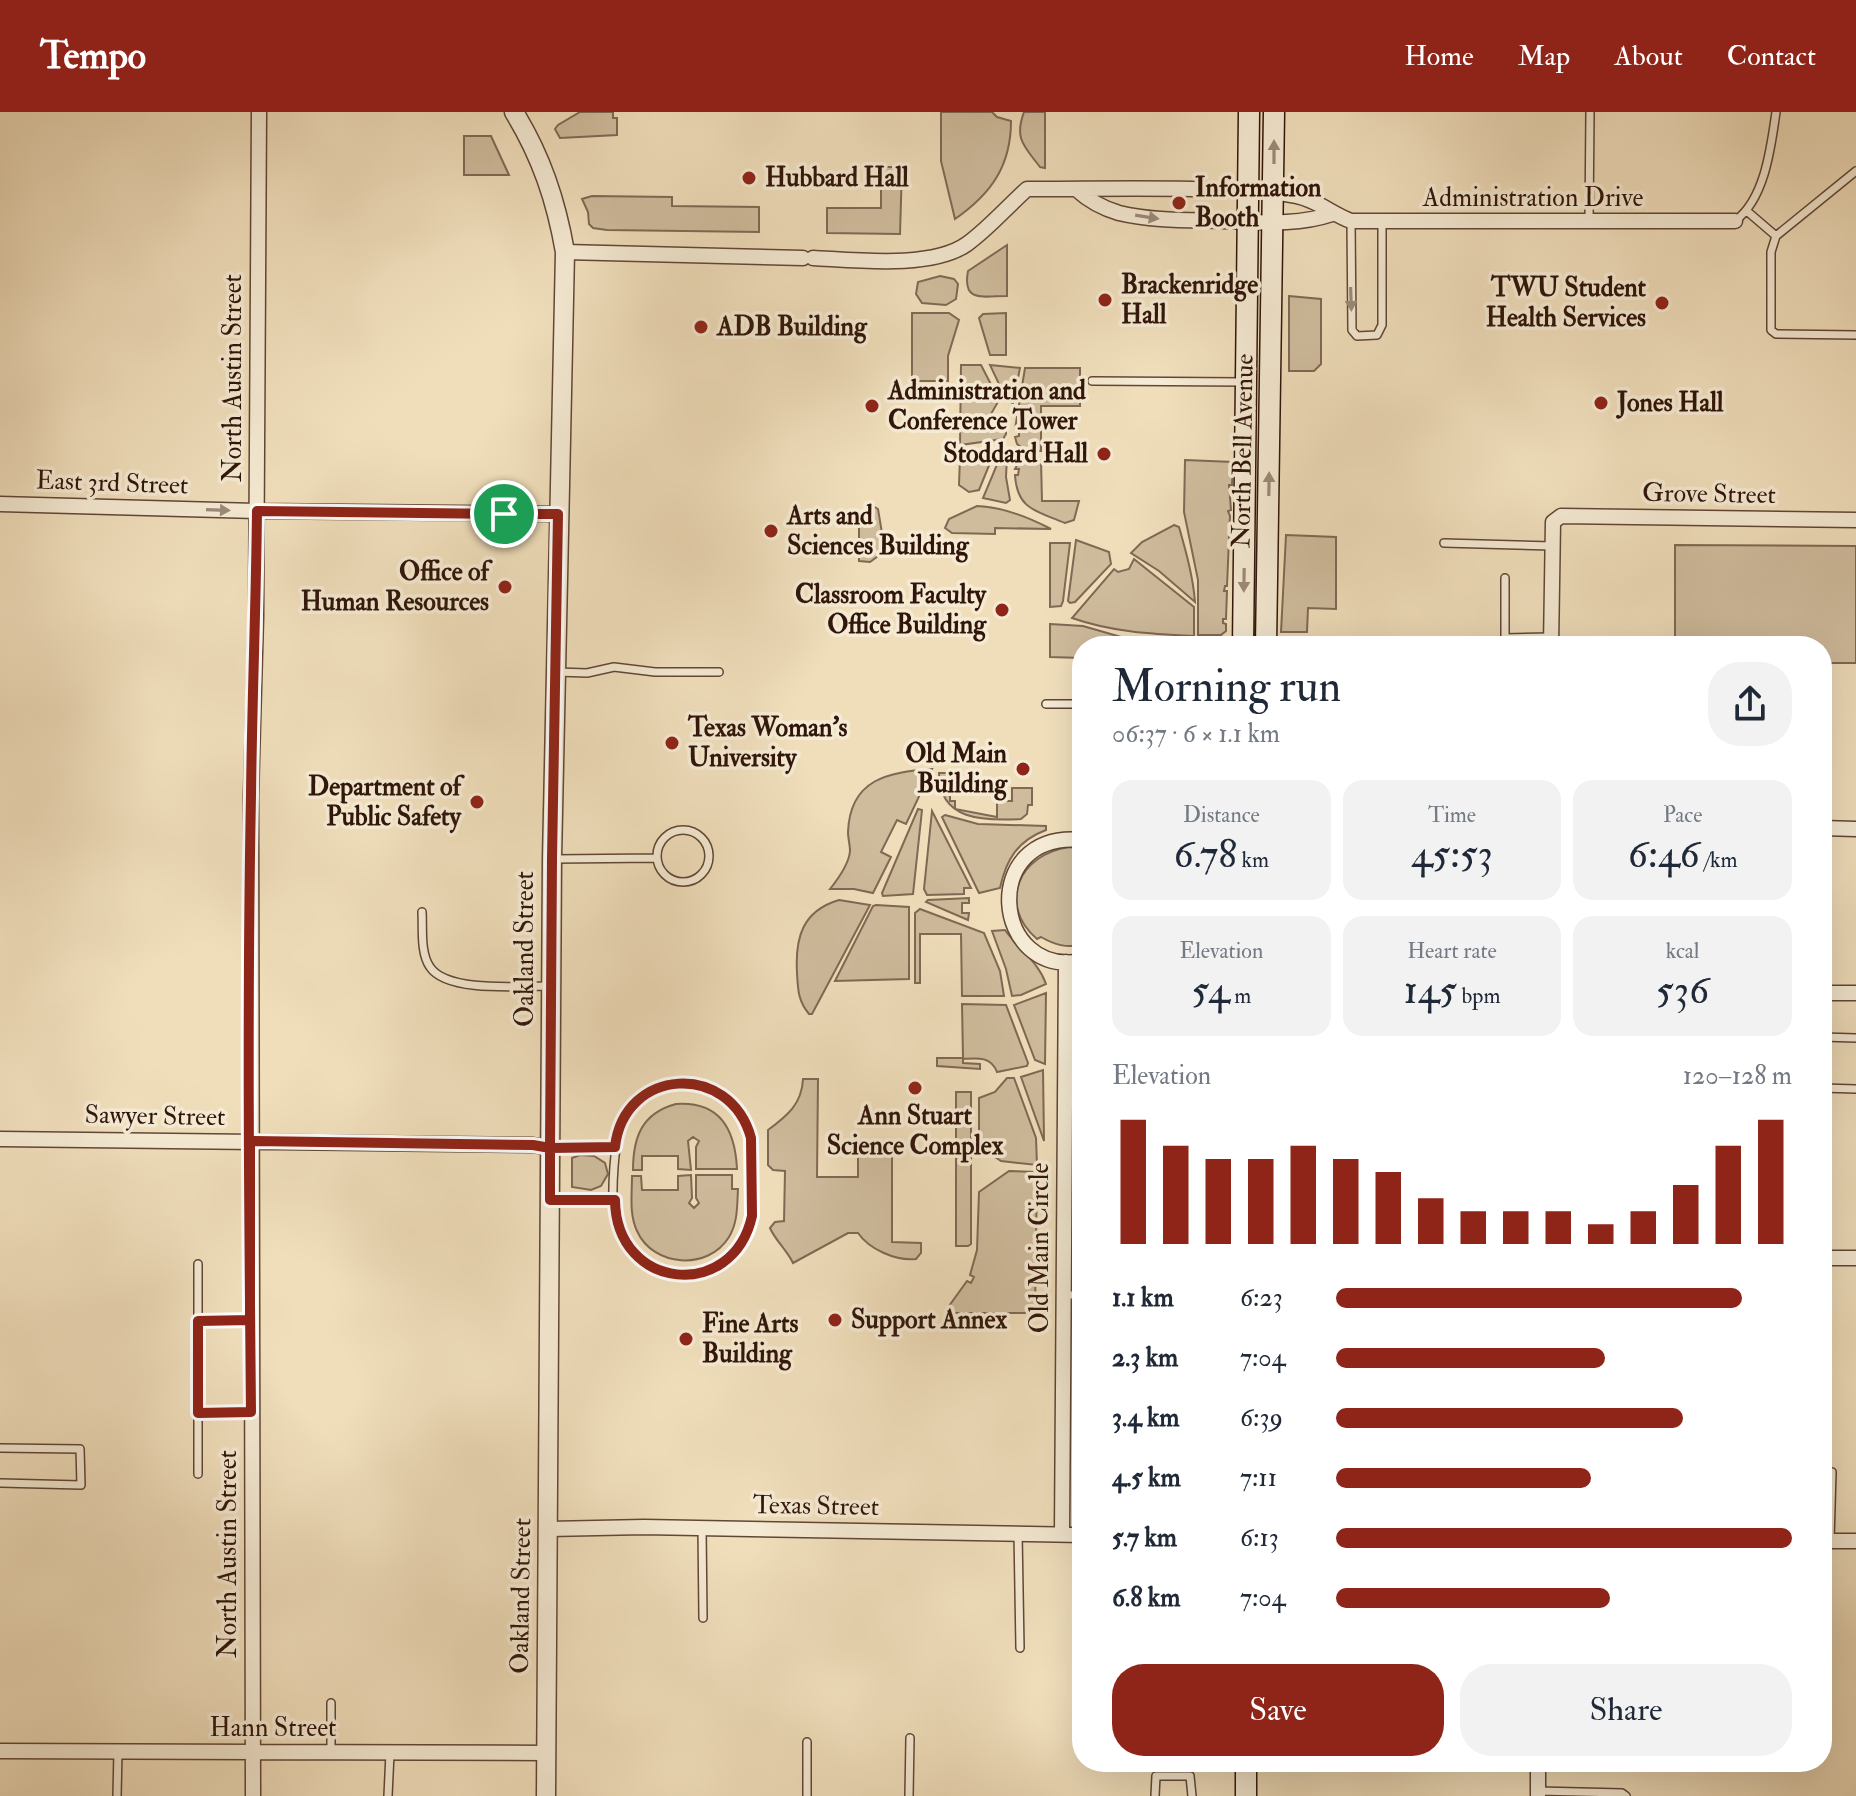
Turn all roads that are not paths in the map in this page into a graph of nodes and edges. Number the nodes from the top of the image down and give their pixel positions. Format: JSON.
{"nodes":[{"id":1,"x":259,"y":112,"type":"edge"},
{"id":2,"x":514,"y":112,"type":"edge"},
{"id":3,"x":1249,"y":112,"type":"edge"},
{"id":4,"x":1274,"y":112,"type":"edge"},
{"id":5,"x":1590,"y":112,"type":"edge"},
{"id":6,"x":1776,"y":112,"type":"edge"},
{"id":7,"x":1856,"y":171,"type":"edge"},
{"id":8,"x":1076,"y":189,"type":"junction"},
{"id":9,"x":1249,"y":191,"type":"junction"},
{"id":10,"x":1273,"y":193,"type":"junction"},
{"id":11,"x":1332,"y":214,"type":"junction"},
{"id":12,"x":1741,"y":217,"type":"junction"},
{"id":13,"x":1351,"y":221,"type":"junction"},
{"id":14,"x":1382,"y":221,"type":"junction"},
{"id":15,"x":1248,"y":222,"type":"junction"},
{"id":16,"x":1589,"y":222,"type":"junction"},
{"id":17,"x":1273,"y":224,"type":"junction"},
{"id":18,"x":1776,"y":236,"type":"junction"},
{"id":19,"x":565,"y":252,"type":"junction"},
{"id":20,"x":1856,"y":335,"type":"edge"},
{"id":21,"x":1092,"y":381,"type":"dead end"},
{"id":22,"x":1246,"y":382,"type":"junction"},
{"id":23,"x":0,"y":504,"type":"edge"},
{"id":24,"x":257,"y":511,"type":"junction"},
{"id":25,"x":558,"y":514,"type":"junction"},
{"id":26,"x":1856,"y":520,"type":"edge"},
{"id":27,"x":1444,"y":543,"type":"dead end"},
{"id":28,"x":1552,"y":546,"type":"junction"},
{"id":29,"x":1505,"y":578,"type":"dead end"},
{"id":30,"x":1243,"y":636,"type":"edge"},
{"id":31,"x":1266,"y":636,"type":"edge"},
{"id":32,"x":1505,"y":636,"type":"edge"},
{"id":33,"x":1551,"y":636,"type":"edge"},
{"id":34,"x":554,"y":672,"type":"junction"},
{"id":35,"x":719,"y":672,"type":"dead end"},
{"id":36,"x":1046,"y":704,"type":"dead end"},
{"id":37,"x":1072,"y":704,"type":"edge"},
{"id":38,"x":1832,"y":828,"type":"edge"},
{"id":39,"x":1856,"y":829,"type":"edge"},
{"id":40,"x":1072,"y":840,"type":"edge"},
{"id":41,"x":657,"y":858,"type":"junction"},
{"id":42,"x":552,"y":859,"type":"junction"},
{"id":43,"x":422,"y":912,"type":"dead end"},
{"id":44,"x":1066,"y":962,"type":"junction"},
{"id":45,"x":1072,"y":962,"type":"edge"},
{"id":46,"x":552,"y":986,"type":"junction"},
{"id":47,"x":1832,"y":993,"type":"edge"},
{"id":48,"x":1856,"y":993,"type":"edge"},
{"id":49,"x":1832,"y":1037,"type":"edge"},
{"id":50,"x":1856,"y":1038,"type":"edge"},
{"id":51,"x":1832,"y":1088,"type":"edge"},
{"id":52,"x":1856,"y":1089,"type":"edge"},
{"id":53,"x":0,"y":1139,"type":"edge"},
{"id":54,"x":250,"y":1141,"type":"junction"},
{"id":55,"x":615,"y":1147,"type":"junction"},
{"id":56,"x":550,"y":1148,"type":"junction"},
{"id":57,"x":550,"y":1200,"type":"junction"},
{"id":58,"x":615,"y":1200,"type":"junction"},
{"id":59,"x":1832,"y":1258,"type":"edge"},
{"id":60,"x":1856,"y":1258,"type":"edge"},
{"id":61,"x":198,"y":1264,"type":"dead end"},
{"id":62,"x":1064,"y":1295,"type":"junction"},
{"id":63,"x":1072,"y":1295,"type":"edge"},
{"id":64,"x":250,"y":1320,"type":"junction"},
{"id":65,"x":198,"y":1321,"type":"junction"},
{"id":66,"x":251,"y":1412,"type":"junction"},
{"id":67,"x":198,"y":1413,"type":"junction"},
{"id":68,"x":0,"y":1448,"type":"edge"},
{"id":69,"x":198,"y":1474,"type":"dead end"},
{"id":70,"x":0,"y":1483,"type":"edge"},
{"id":71,"x":702,"y":1528,"type":"junction"},
{"id":72,"x":549,"y":1529,"type":"junction"},
{"id":73,"x":1018,"y":1533,"type":"junction"},
{"id":74,"x":1062,"y":1534,"type":"junction"},
{"id":75,"x":1072,"y":1534,"type":"edge"},
{"id":76,"x":1832,"y":1541,"type":"edge"},
{"id":77,"x":1856,"y":1541,"type":"edge"},
{"id":78,"x":703,"y":1618,"type":"dead end"},
{"id":79,"x":1020,"y":1648,"type":"dead end"},
{"id":80,"x":331,"y":1703,"type":"dead end"},
{"id":81,"x":910,"y":1738,"type":"dead end"},
{"id":82,"x":807,"y":1742,"type":"dead end"},
{"id":83,"x":0,"y":1751,"type":"edge"},
{"id":84,"x":118,"y":1751,"type":"junction"},
{"id":85,"x":253,"y":1752,"type":"junction"},
{"id":86,"x":331,"y":1753,"type":"junction"},
{"id":87,"x":390,"y":1753,"type":"junction"},
{"id":88,"x":546,"y":1753,"type":"junction"},
{"id":89,"x":1246,"y":1772,"type":"edge"},
{"id":90,"x":1538,"y":1772,"type":"edge"},
{"id":91,"x":1538,"y":1793,"type":"edge"},
{"id":92,"x":117,"y":1796,"type":"edge"},
{"id":93,"x":253,"y":1796,"type":"edge"},
{"id":94,"x":388,"y":1796,"type":"edge"},
{"id":95,"x":546,"y":1796,"type":"edge"},
{"id":96,"x":807,"y":1796,"type":"edge"},
{"id":97,"x":909,"y":1796,"type":"edge"},
{"id":98,"x":1155,"y":1796,"type":"edge"},
{"id":99,"x":1192,"y":1796,"type":"edge"},
{"id":100,"x":1246,"y":1796,"type":"edge"},
{"id":101,"x":1626,"y":1796,"type":"edge"}],
"edges":[{"from":1,"to":24,"type":"street","name":"North Austin Street"},
{"from":2,"to":19,"type":"street","name":"Oakland Street"},
{"from":3,"to":9,"type":"main road","name":"North Bell Avenue"},
{"from":10,"to":4,"type":"main road","name":"North Bell Avenue","one_way":true},
{"from":5,"to":16,"type":"lane"},
{"from":6,"to":12,"type":"lane"},
{"from":7,"to":18,"type":"lane"},
{"from":8,"to":9,"type":"street","name":"Administration Drive"},
{"from":8,"to":15,"type":"street","one_way":true},
{"from":8,"to":19,"type":"street","name":"Administration Drive"},
{"from":9,"to":10,"type":"street","name":"Administration Drive"},
{"from":9,"to":15,"type":"main road","name":"North Bell Avenue"},
{"from":10,"to":11,"type":"street","name":"Administration Drive"},
{"from":10,"to":17,"type":"main road","name":"North Bell Avenue"},
{"from":11,"to":13,"type":"street","name":"Administration Drive"},
{"from":11,"to":17,"type":"street"},
{"from":12,"to":16,"type":"street","name":"Administration Drive"},
{"from":12,"to":18,"type":"lane"},
{"from":13,"to":14,"type":"street","name":"Administration Drive"},
{"from":13,"to":14,"type":"lane","one_way":true},
{"from":14,"to":16,"type":"street","name":"Administration Drive"},
{"from":15,"to":17,"type":"street"},
{"from":15,"to":22,"type":"main road","name":"North Bell Avenue"},
{"from":31,"to":17,"type":"main road","name":"North Bell Avenue","one_way":true},
{"from":18,"to":20,"type":"lane"},
{"from":19,"to":25,"type":"street","name":"Oakland Street"},
{"from":21,"to":22,"type":"lane"},
{"from":22,"to":30,"type":"main road","name":"North Bell Avenue","one_way":true},
{"from":23,"to":24,"type":"street","name":"East 3rd Street","one_way":true},
{"from":24,"to":25,"type":"street","name":"East 3rd Street"},
{"from":24,"to":54,"type":"street","name":"North Austin Street"},
{"from":25,"to":34,"type":"street","name":"Oakland Street"},
{"from":26,"to":28,"type":"street","name":"Grove Street"},
{"from":27,"to":28,"type":"lane"},
{"from":28,"to":33,"type":"street"},
{"from":29,"to":32,"type":"lane"},
{"from":34,"to":35,"type":"lane"},
{"from":34,"to":42,"type":"street","name":"Oakland Street"},
{"from":36,"to":37,"type":"lane"},
{"from":38,"to":39,"type":"street"},
{"from":40,"to":44,"type":"street"},
{"from":41,"to":41,"type":"lane"},
{"from":41,"to":42,"type":"lane"},
{"from":42,"to":46,"type":"street","name":"Oakland Street"},
{"from":43,"to":46,"type":"lane"},
{"from":44,"to":45,"type":"street"},
{"from":44,"to":62,"type":"street","name":"Old Main Circle"},
{"from":46,"to":56,"type":"street","name":"Oakland Street"},
{"from":47,"to":48,"type":"street"},
{"from":49,"to":50,"type":"lane"},
{"from":51,"to":52,"type":"lane"},
{"from":53,"to":54,"type":"street","name":"Sawyer Street"},
{"from":54,"to":56,"type":"street","name":"Sawyer Street"},
{"from":54,"to":64,"type":"street","name":"North Austin Street"},
{"from":55,"to":56,"type":"lane"},
{"from":55,"to":58,"type":"lane"},
{"from":55,"to":58,"type":"lane"},
{"from":56,"to":57,"type":"street","name":"Oakland Street"},
{"from":57,"to":58,"type":"lane"},
{"from":57,"to":72,"type":"street","name":"Oakland Street"},
{"from":59,"to":60,"type":"street"},
{"from":61,"to":65,"type":"lane"},
{"from":62,"to":63,"type":"lane"},
{"from":62,"to":74,"type":"street","name":"Old Main Circle"},
{"from":64,"to":65,"type":"lane"},
{"from":64,"to":66,"type":"street","name":"North Austin Street"},
{"from":65,"to":67,"type":"lane"},
{"from":66,"to":67,"type":"lane"},
{"from":66,"to":85,"type":"street","name":"North Austin Street"},
{"from":67,"to":69,"type":"lane"},
{"from":68,"to":70,"type":"lane"},
{"from":71,"to":72,"type":"street","name":"Texas Street"},
{"from":71,"to":73,"type":"street","name":"Texas Street"},
{"from":71,"to":78,"type":"lane"},
{"from":72,"to":88,"type":"street","name":"Oakland Street"},
{"from":73,"to":74,"type":"street","name":"Texas Street"},
{"from":73,"to":79,"type":"lane"},
{"from":74,"to":75,"type":"street","name":"Texas Street"},
{"from":76,"to":77,"type":"street"},
{"from":80,"to":86,"type":"lane"},
{"from":81,"to":97,"type":"lane"},
{"from":82,"to":96,"type":"lane"},
{"from":83,"to":84,"type":"street","name":"Hann Street"},
{"from":84,"to":85,"type":"street","name":"Hann Street"},
{"from":84,"to":92,"type":"lane"},
{"from":85,"to":86,"type":"street","name":"Hann Street"},
{"from":85,"to":93,"type":"street","name":"North Austin Street"},
{"from":86,"to":87,"type":"street","name":"Hann Street"},
{"from":87,"to":88,"type":"street","name":"Hann Street"},
{"from":87,"to":94,"type":"lane"},
{"from":88,"to":95,"type":"street","name":"Oakland Street"},
{"from":89,"to":100,"type":"main road"},
{"from":90,"to":91,"type":"street"},
{"from":91,"to":101,"type":"lane"},
{"from":98,"to":99,"type":"lane"}]}
